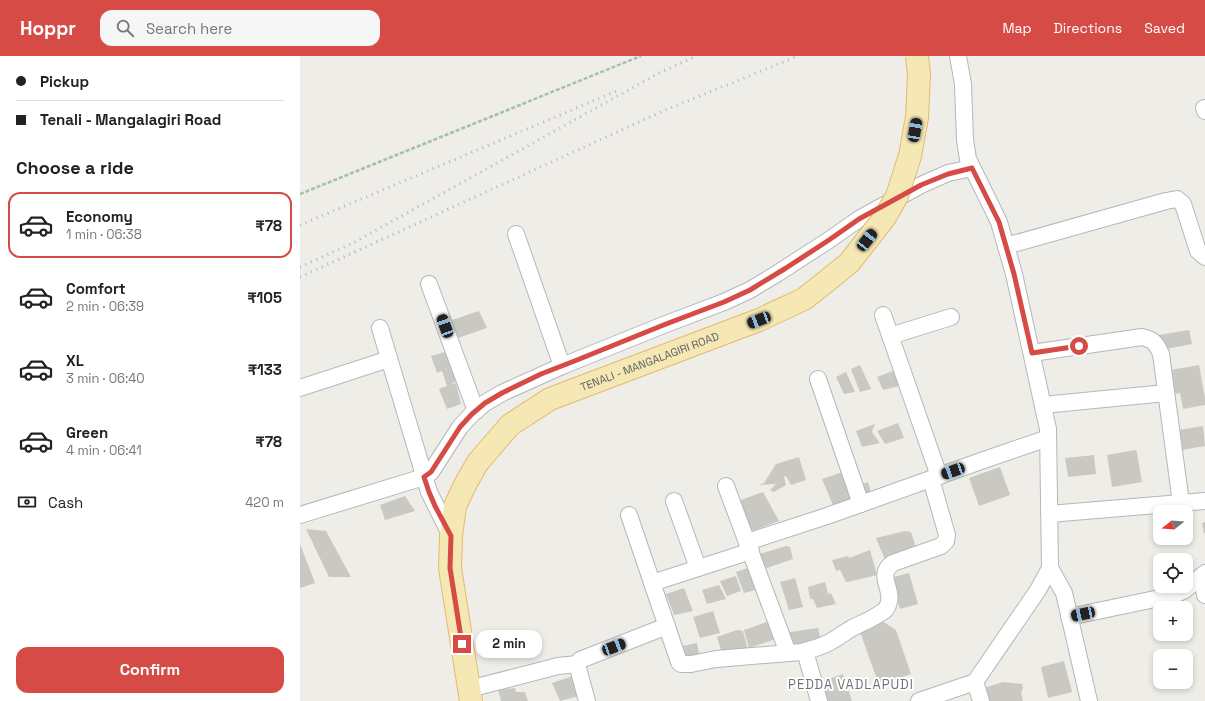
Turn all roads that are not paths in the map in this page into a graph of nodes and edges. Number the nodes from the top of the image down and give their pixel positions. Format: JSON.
{"nodes":[{"id":1,"x":917,"y":56,"type":"edge"},
{"id":2,"x":958,"y":56,"type":"edge"},
{"id":3,"x":972,"y":168,"type":"junction"},
{"id":4,"x":516,"y":234,"type":"dead end"},
{"id":5,"x":1006,"y":246,"type":"junction"},
{"id":6,"x":1205,"y":257,"type":"edge"},
{"id":7,"x":429,"y":284,"type":"dead end"},
{"id":8,"x":883,"y":315,"type":"dead end"},
{"id":9,"x":951,"y":317,"type":"dead end"},
{"id":10,"x":380,"y":328,"type":"dead end"},
{"id":11,"x":890,"y":336,"type":"junction"},
{"id":12,"x":1032,"y":353,"type":"junction"},
{"id":13,"x":390,"y":359,"type":"junction"},
{"id":14,"x":562,"y":366,"type":"junction"},
{"id":15,"x":818,"y":379,"type":"dead end"},
{"id":16,"x":300,"y":388,"type":"edge"},
{"id":17,"x":1166,"y":393,"type":"junction"},
{"id":18,"x":1043,"y":405,"type":"junction"},
{"id":19,"x":476,"y":411,"type":"junction"},
{"id":20,"x":1048,"y":438,"type":"junction"},
{"id":21,"x":424,"y":477,"type":"junction"},
{"id":22,"x":935,"y":478,"type":"junction"},
{"id":23,"x":726,"y":486,"type":"dead end"},
{"id":24,"x":674,"y":501,"type":"dead end"},
{"id":25,"x":1205,"y":501,"type":"edge"},
{"id":26,"x":1181,"y":503,"type":"junction"},
{"id":27,"x":861,"y":504,"type":"junction"},
{"id":28,"x":1049,"y":514,"type":"junction"},
{"id":29,"x":300,"y":515,"type":"edge"},
{"id":30,"x":629,"y":515,"type":"dead end"},
{"id":31,"x":451,"y":536,"type":"junction"},
{"id":32,"x":749,"y":547,"type":"junction"},
{"id":33,"x":698,"y":568,"type":"junction"},
{"id":34,"x":1050,"y":568,"type":"junction"},
{"id":35,"x":1203,"y":574,"type":"edge"},
{"id":36,"x":652,"y":583,"type":"junction"},
{"id":37,"x":1205,"y":595,"type":"edge"},
{"id":38,"x":1069,"y":617,"type":"junction"},
{"id":39,"x":667,"y":626,"type":"junction"},
{"id":40,"x":805,"y":651,"type":"junction"},
{"id":41,"x":788,"y":653,"type":"junction"},
{"id":42,"x":578,"y":664,"type":"junction"},
{"id":43,"x":975,"y":682,"type":"junction"},
{"id":44,"x":470,"y":695,"type":"edge"},
{"id":45,"x":587,"y":701,"type":"edge"},
{"id":46,"x":819,"y":701,"type":"edge"},
{"id":47,"x":919,"y":701,"type":"edge"},
{"id":48,"x":981,"y":701,"type":"edge"},
{"id":49,"x":1089,"y":701,"type":"edge"}],
"edges":[{"from":1,"to":31,"type":"main road","name":"TENALI - MANGALAGIRI ROAD","bridge":true},
{"from":2,"to":3,"type":"street"},
{"from":3,"to":5,"type":"street"},
{"from":3,"to":14,"type":"street"},
{"from":4,"to":14,"type":"street"},
{"from":5,"to":6,"type":"street"},
{"from":5,"to":12,"type":"street"},
{"from":7,"to":19,"type":"street"},
{"from":8,"to":11,"type":"street"},
{"from":9,"to":11,"type":"street"},
{"from":10,"to":13,"type":"street"},
{"from":11,"to":22,"type":"street"},
{"from":12,"to":17,"type":"street"},
{"from":12,"to":18,"type":"street"},
{"from":13,"to":16,"type":"street"},
{"from":13,"to":21,"type":"street"},
{"from":14,"to":19,"type":"street"},
{"from":15,"to":27,"type":"street"},
{"from":17,"to":18,"type":"street"},
{"from":17,"to":26,"type":"street"},
{"from":18,"to":20,"type":"street"},
{"from":19,"to":21,"type":"street"},
{"from":20,"to":22,"type":"street"},
{"from":20,"to":28,"type":"street"},
{"from":21,"to":29,"type":"street"},
{"from":21,"to":31,"type":"street"},
{"from":22,"to":27,"type":"street"},
{"from":22,"to":40,"type":"street"},
{"from":23,"to":32,"type":"street"},
{"from":24,"to":33,"type":"street"},
{"from":25,"to":26,"type":"street"},
{"from":26,"to":28,"type":"street"},
{"from":27,"to":32,"type":"street"},
{"from":28,"to":34,"type":"street"},
{"from":30,"to":36,"type":"street"},
{"from":31,"to":44,"type":"main road","name":"TENALI - MANGALAGIRI ROAD"},
{"from":32,"to":33,"type":"street"},
{"from":32,"to":41,"type":"street"},
{"from":33,"to":36,"type":"street"},
{"from":34,"to":38,"type":"street"},
{"from":34,"to":43,"type":"street"},
{"from":35,"to":37,"type":"street"},
{"from":35,"to":38,"type":"street"},
{"from":36,"to":39,"type":"street"},
{"from":38,"to":49,"type":"street"},
{"from":39,"to":41,"type":"street"},
{"from":39,"to":42,"type":"street"},
{"from":40,"to":41,"type":"street"},
{"from":40,"to":46,"type":"street"},
{"from":42,"to":44,"type":"street"},
{"from":42,"to":45,"type":"street"},
{"from":43,"to":47,"type":"street"},
{"from":43,"to":48,"type":"street"}]}
